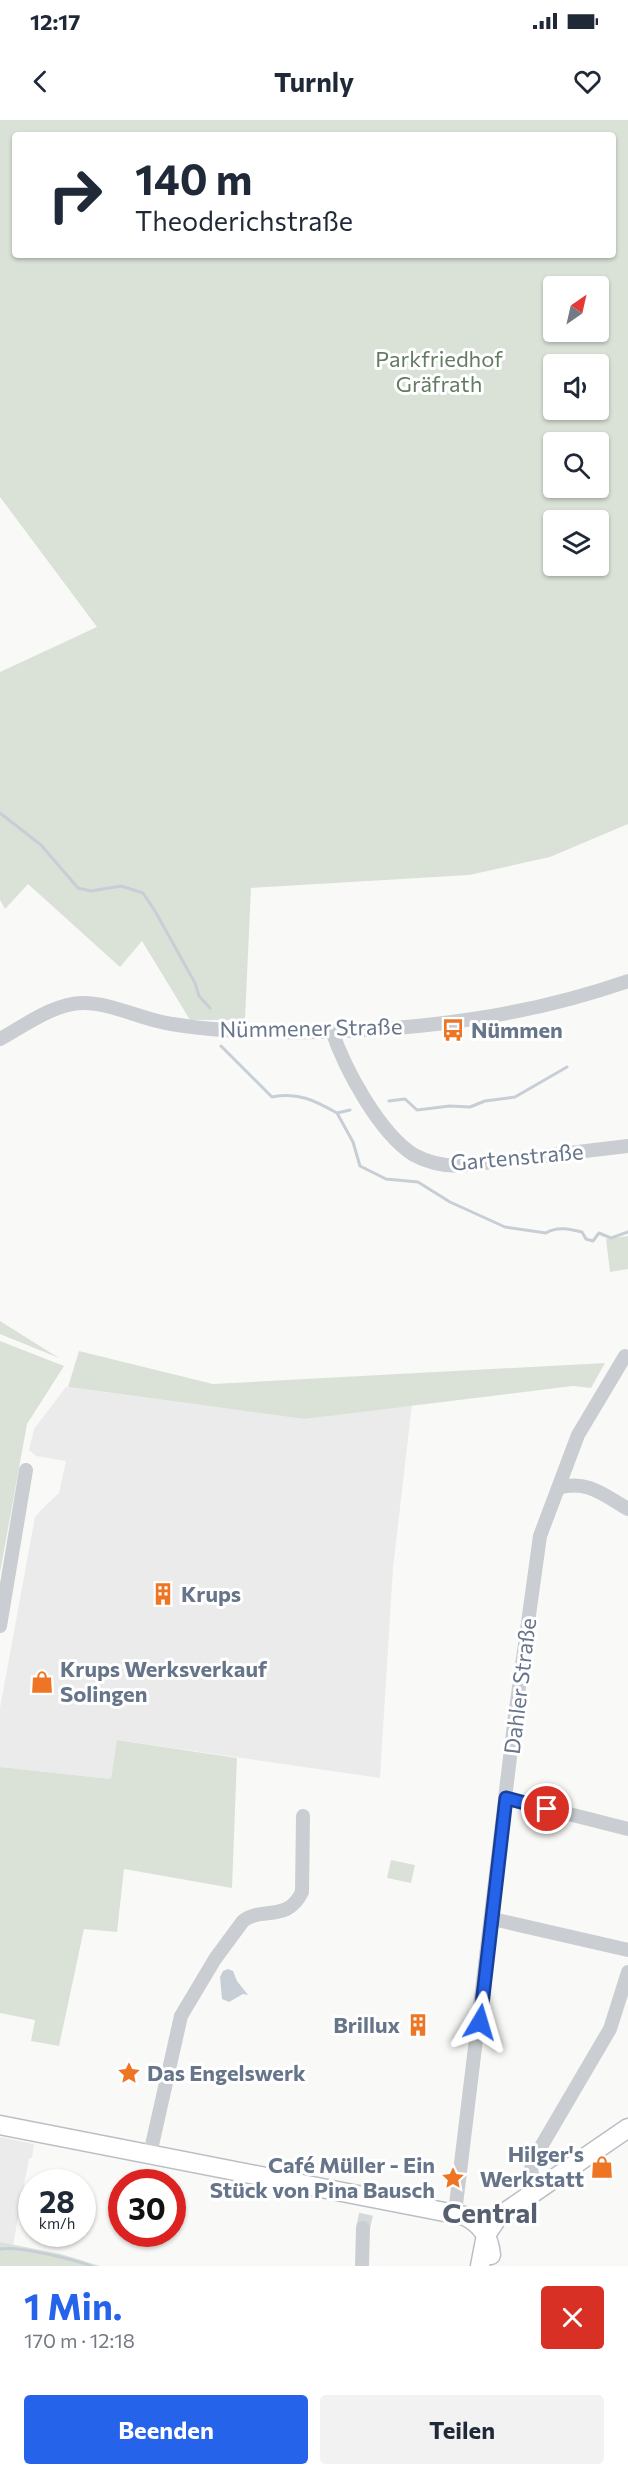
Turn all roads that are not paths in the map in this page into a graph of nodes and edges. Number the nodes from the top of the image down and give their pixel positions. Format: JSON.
{"nodes":[{"id":1,"x":628,"y":981,"type":"edge"},
{"id":2,"x":332,"y":1031,"type":"junction"},
{"id":3,"x":0,"y":1039,"type":"edge"},
{"id":4,"x":628,"y":1146,"type":"edge"},
{"id":5,"x":625,"y":1356,"type":"dead end"},
{"id":6,"x":26,"y":1470,"type":"dead end"},
{"id":7,"x":558,"y":1488,"type":"junction"},
{"id":8,"x":628,"y":1509,"type":"edge"},
{"id":9,"x":0,"y":1626,"type":"edge"},
{"id":10,"x":506,"y":1798,"type":"junction"},
{"id":11,"x":303,"y":1816,"type":"dead end"},
{"id":12,"x":628,"y":1829,"type":"edge"},
{"id":13,"x":493,"y":1919,"type":"junction"},
{"id":14,"x":628,"y":1950,"type":"edge"},
{"id":15,"x":628,"y":1972,"type":"edge"},
{"id":16,"x":0,"y":2126,"type":"edge"},
{"id":17,"x":628,"y":2128,"type":"edge"},
{"id":18,"x":150,"y":2154,"type":"junction"},
{"id":19,"x":539,"y":2188,"type":"junction"},
{"id":20,"x":506,"y":2210,"type":"junction"},
{"id":21,"x":460,"y":2215,"type":"junction"},
{"id":22,"x":363,"y":2228,"type":"tunnel mouth"},
{"id":23,"x":486,"y":2235,"type":"junction"},
{"id":24,"x":487,"y":2262,"type":"edge"},
{"id":25,"x":362,"y":2266,"type":"edge"}],
"edges":[{"from":1,"to":2,"type":"street","name":"Nümmener Straße"},
{"from":2,"to":3,"type":"street","name":"Nümmener Straße"},
{"from":2,"to":4,"type":"street","name":"Gartenstraße"},
{"from":5,"to":7,"type":"street","name":"Dahler Straße"},
{"from":6,"to":9,"type":"street"},
{"from":7,"to":8,"type":"street"},
{"from":7,"to":10,"type":"street","name":"Dahler Straße"},
{"from":10,"to":12,"type":"street"},
{"from":10,"to":13,"type":"street","name":"Dahler Straße"},
{"from":11,"to":18,"type":"street"},
{"from":13,"to":14,"type":"street"},
{"from":13,"to":21,"type":"street","name":"Dahler Straße"},
{"from":15,"to":19,"type":"street"},
{"from":16,"to":18,"type":"main road"},
{"from":17,"to":19,"type":"main road"},
{"from":18,"to":21,"type":"main road"},
{"from":19,"to":20,"type":"main road"},
{"from":20,"to":21,"type":"main road"},
{"from":20,"to":23,"type":"main road"},
{"from":20,"to":24,"type":"main road"},
{"from":21,"to":23,"type":"main road"},
{"from":22,"to":25,"type":"street"},
{"from":23,"to":24,"type":"main road"}]}
